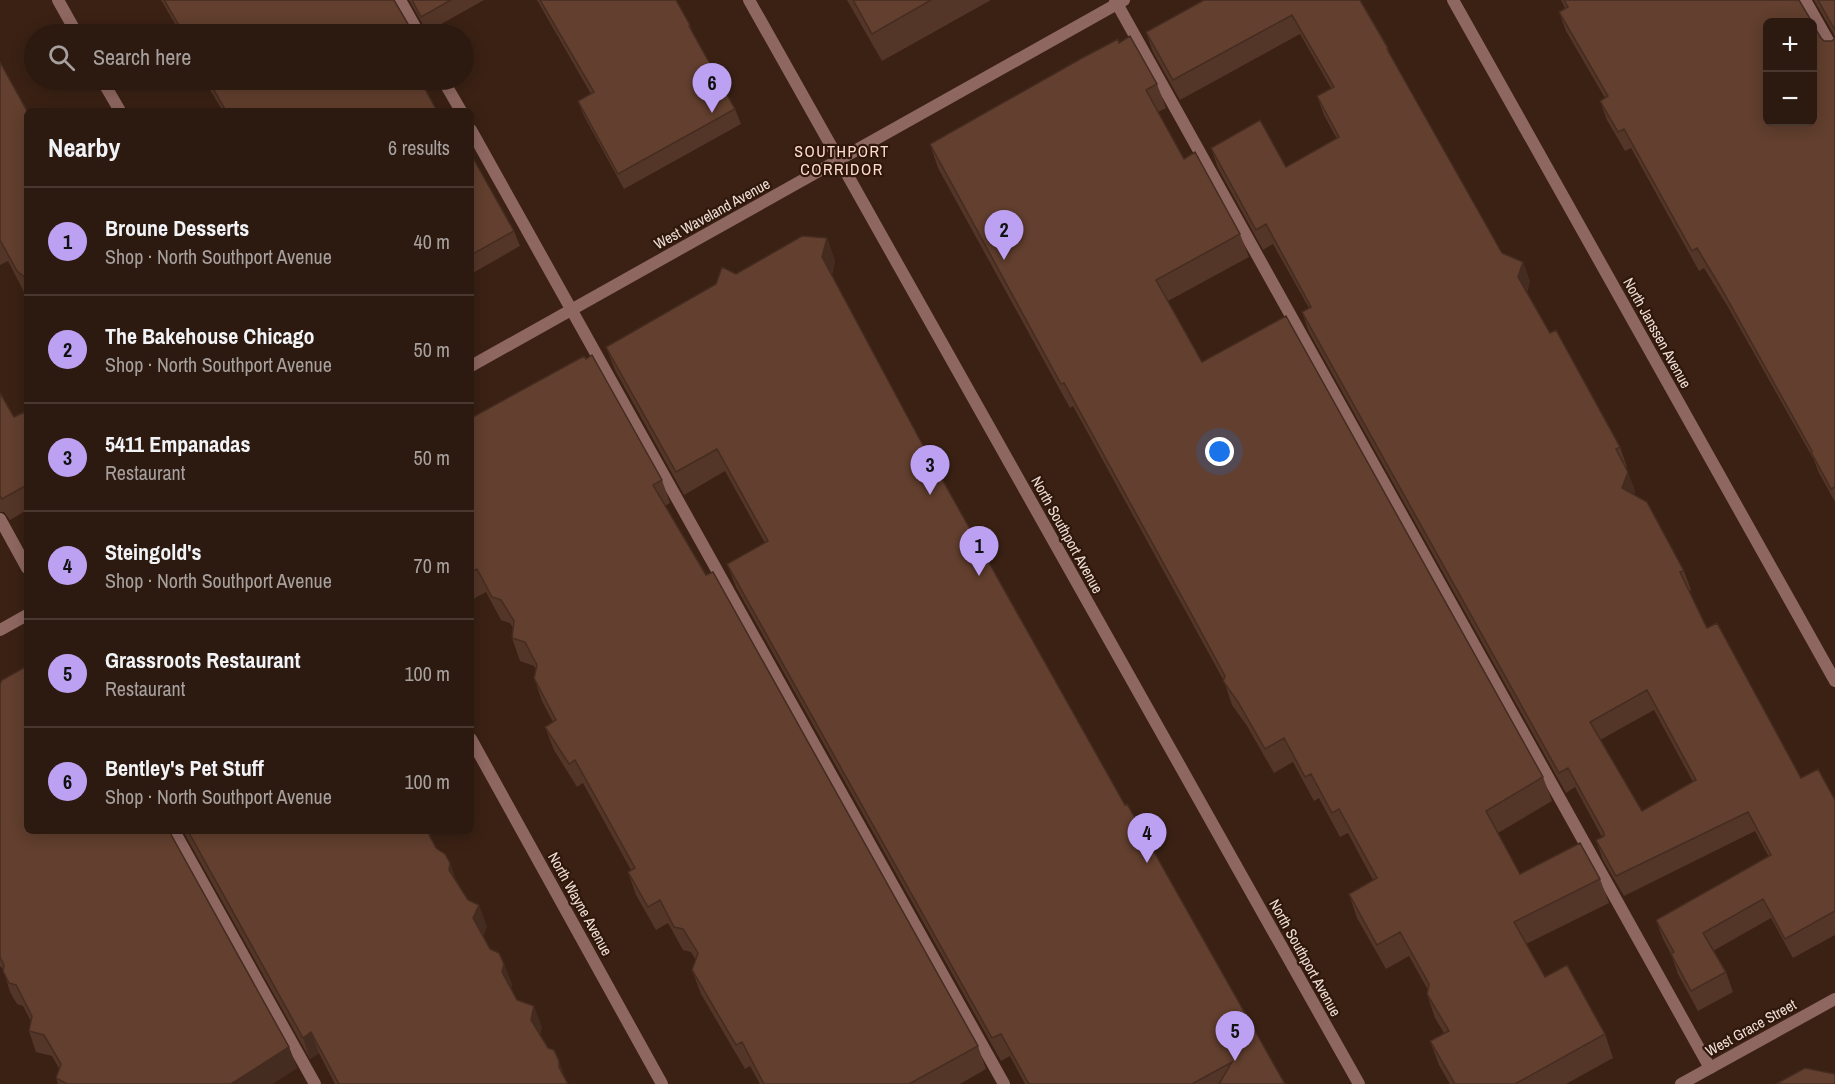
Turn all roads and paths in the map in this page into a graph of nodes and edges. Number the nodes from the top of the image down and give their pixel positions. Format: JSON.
{"nodes":[{"id":1,"x":58,"y":0,"type":"edge"},
{"id":2,"x":400,"y":0,"type":"edge"},
{"id":3,"x":749,"y":0,"type":"edge"},
{"id":4,"x":1453,"y":0,"type":"edge"},
{"id":5,"x":1805,"y":0,"type":"edge"},
{"id":6,"x":1119,"y":1,"type":"edge"},
{"id":7,"x":71,"y":24,"type":"edge"},
{"id":8,"x":413,"y":24,"type":"edge"},
{"id":9,"x":1835,"y":54,"type":"edge"},
{"id":10,"x":108,"y":90,"type":"edge"},
{"id":11,"x":449,"y":90,"type":"edge"},
{"id":12,"x":118,"y":108,"type":"edge"},
{"id":13,"x":459,"y":108,"type":"edge"},
{"id":14,"x":474,"y":135,"type":"edge"},
{"id":15,"x":839,"y":159,"type":"junction"},
{"id":16,"x":570,"y":310,"type":"junction"},
{"id":17,"x":474,"y":364,"type":"edge"},
{"id":18,"x":0,"y":519,"type":"edge"},
{"id":19,"x":24,"y":563,"type":"edge"},
{"id":20,"x":24,"y":617,"type":"edge"},
{"id":21,"x":0,"y":630,"type":"edge"},
{"id":22,"x":1835,"y":681,"type":"edge"},
{"id":23,"x":474,"y":744,"type":"edge"},
{"id":24,"x":176,"y":834,"type":"edge"},
{"id":25,"x":1835,"y":999,"type":"edge"},
{"id":26,"x":1710,"y":1068,"type":"junction"},
{"id":27,"x":315,"y":1084,"type":"edge"},
{"id":28,"x":662,"y":1084,"type":"edge"},
{"id":29,"x":1004,"y":1084,"type":"edge"},
{"id":30,"x":1359,"y":1084,"type":"edge"},
{"id":31,"x":1681,"y":1084,"type":"edge"}],
"edges":[{"from":1,"to":7,"type":"street"},
{"from":2,"to":8,"type":"street"},
{"from":3,"to":15,"type":"street","name":"North Southport Avenue"},
{"from":4,"to":22,"type":"street","name":"North Janssen Avenue"},
{"from":5,"to":9,"type":"street"},
{"from":6,"to":15,"type":"street","name":"West Waveland Avenue"},
{"from":6,"to":26,"type":"street"},
{"from":10,"to":12,"type":"street"},
{"from":11,"to":13,"type":"street"},
{"from":14,"to":16,"type":"street"},
{"from":15,"to":16,"type":"street","name":"West Waveland Avenue"},
{"from":15,"to":30,"type":"street","name":"North Southport Avenue"},
{"from":16,"to":17,"type":"street","name":"West Waveland Avenue"},
{"from":16,"to":29,"type":"street"},
{"from":18,"to":19,"type":"street"},
{"from":20,"to":21,"type":"street"},
{"from":23,"to":28,"type":"street","name":"North Wayne Avenue"},
{"from":24,"to":27,"type":"street"},
{"from":25,"to":26,"type":"street","name":"West Grace Street"},
{"from":26,"to":31,"type":"street","name":"West Grace Street"}]}
